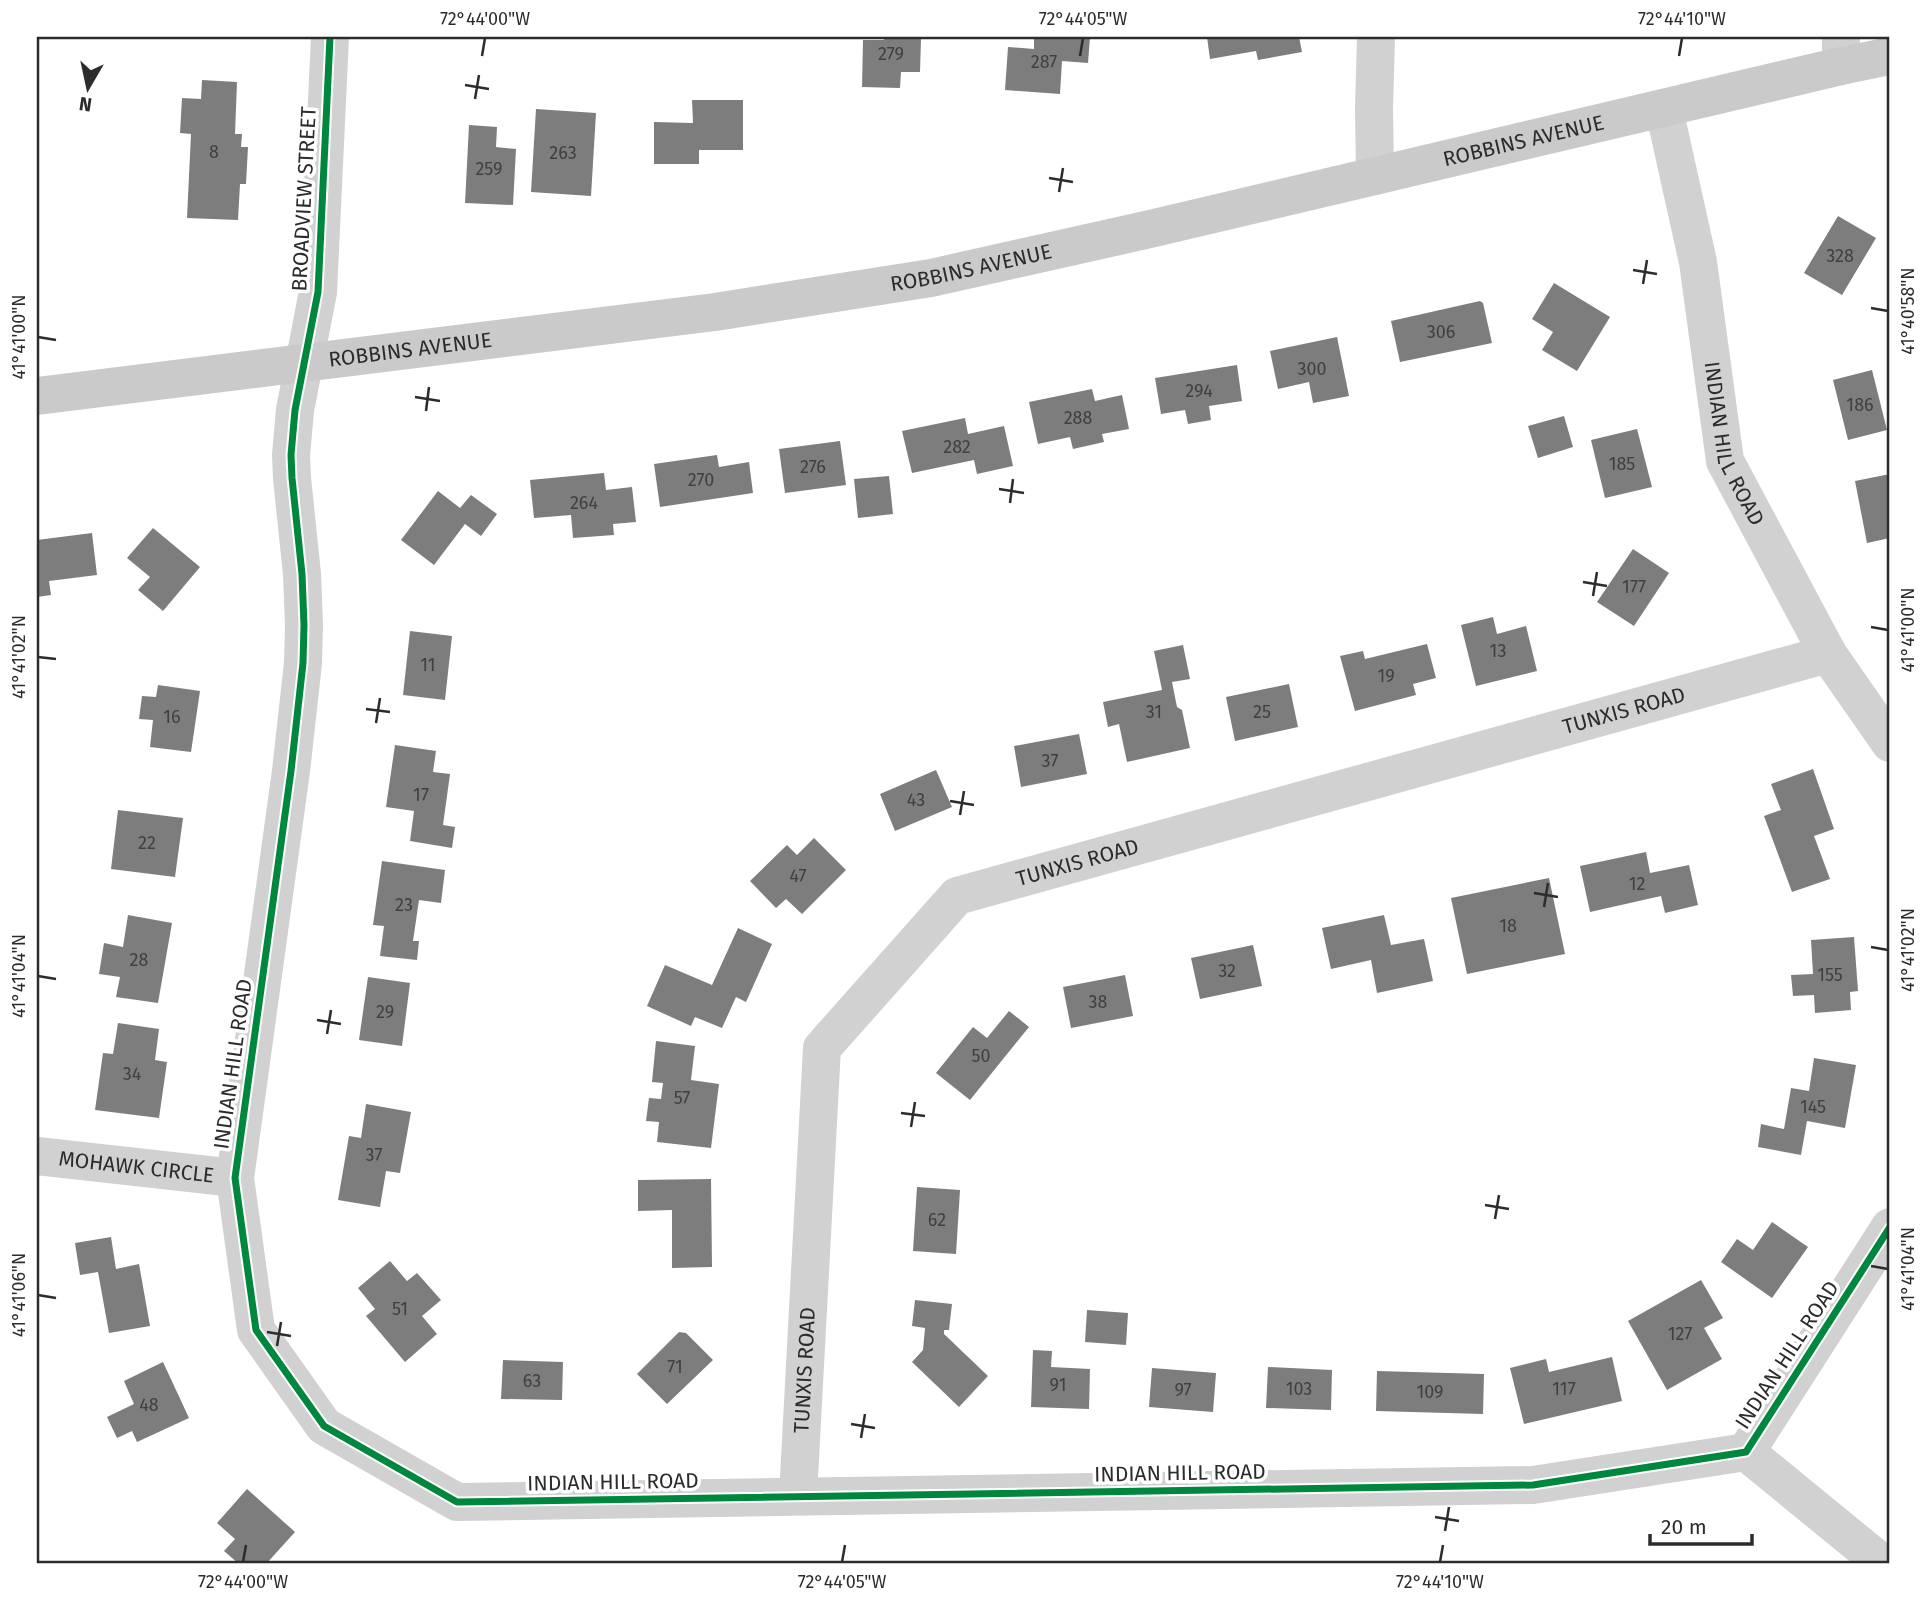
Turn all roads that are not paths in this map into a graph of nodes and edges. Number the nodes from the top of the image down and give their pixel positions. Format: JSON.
{"nodes":[{"id":1,"x":330,"y":37,"type":"edge"},
{"id":2,"x":1376,"y":37,"type":"edge"},
{"id":3,"x":1841,"y":52,"type":"edge"},
{"id":4,"x":1890,"y":57,"type":"edge"},
{"id":5,"x":1664,"y":109,"type":"junction"},
{"id":6,"x":1375,"y":176,"type":"junction"},
{"id":7,"x":304,"y":362,"type":"junction"},
{"id":8,"x":37,"y":396,"type":"edge"},
{"id":9,"x":1828,"y":654,"type":"junction"},
{"id":10,"x":1890,"y":743,"type":"edge"},
{"id":11,"x":37,"y":1156,"type":"edge"},
{"id":12,"x":235,"y":1178,"type":"junction"},
{"id":13,"x":1890,"y":1227,"type":"edge"},
{"id":14,"x":1746,"y":1452,"type":"junction"},
{"id":15,"x":798,"y":1496,"type":"junction"},
{"id":16,"x":1883,"y":1564,"type":"edge"}],
"edges":[{"from":1,"to":7,"type":"street","name":"BROADVIEW STREET"},
{"from":2,"to":6,"type":"street"},
{"from":3,"to":4,"type":"main road","name":"ROBBINS AVENUE"},
{"from":3,"to":5,"type":"main road","name":"ROBBINS AVENUE"},
{"from":5,"to":6,"type":"main road","name":"ROBBINS AVENUE"},
{"from":5,"to":9,"type":"street","name":"INDIAN HILL ROAD"},
{"from":6,"to":7,"type":"main road","name":"ROBBINS AVENUE"},
{"from":7,"to":8,"type":"main road","name":"ROBBINS AVENUE"},
{"from":7,"to":12,"type":"street","name":"INDIAN HILL ROAD"},
{"from":9,"to":10,"type":"street","name":"INDIAN HILL ROAD"},
{"from":9,"to":15,"type":"street","name":"TUNXIS ROAD"},
{"from":11,"to":12,"type":"street","name":"MOHAWK CIRCLE"},
{"from":12,"to":15,"type":"street","name":"INDIAN HILL ROAD"},
{"from":13,"to":14,"type":"street","name":"INDIAN HILL ROAD"},
{"from":14,"to":15,"type":"street","name":"INDIAN HILL ROAD"},
{"from":14,"to":16,"type":"street"}]}
